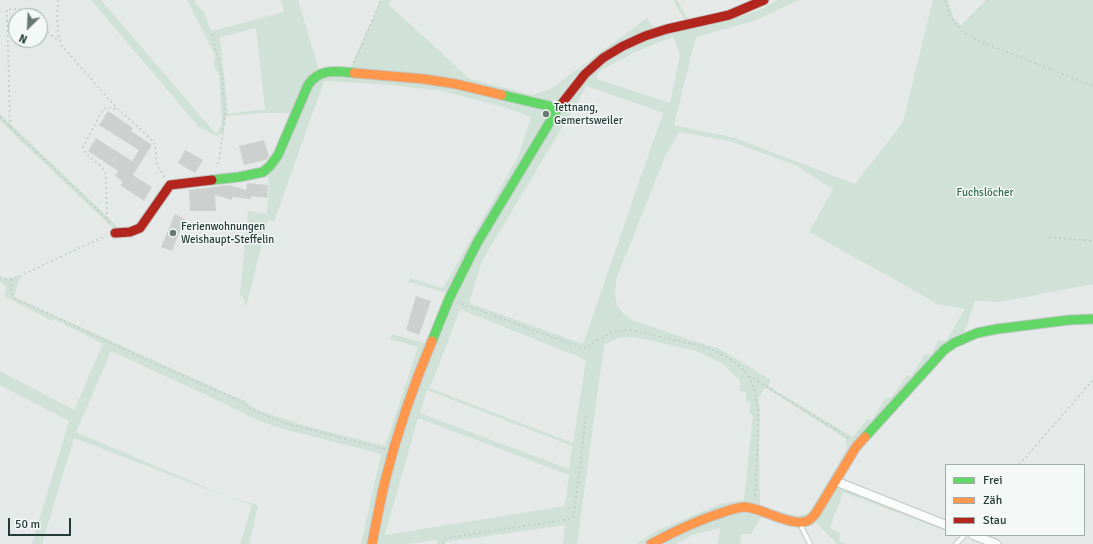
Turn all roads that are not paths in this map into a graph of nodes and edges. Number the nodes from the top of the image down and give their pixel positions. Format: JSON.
{"nodes":[{"id":1,"x":764,"y":0,"type":"edge"},
{"id":2,"x":557,"y":110,"type":"junction"},
{"id":3,"x":118,"y":233,"type":"road end"},
{"id":4,"x":1093,"y":319,"type":"edge"},
{"id":5,"x":835,"y":481,"type":"junction"},
{"id":6,"x":801,"y":522,"type":"junction"},
{"id":7,"x":945,"y":525,"type":"edge"},
{"id":8,"x":964,"y":536,"type":"edge"},
{"id":9,"x":976,"y":536,"type":"edge"},
{"id":10,"x":372,"y":544,"type":"edge"},
{"id":11,"x":651,"y":544,"type":"edge"},
{"id":12,"x":810,"y":544,"type":"edge"},
{"id":13,"x":956,"y":544,"type":"edge"},
{"id":14,"x":996,"y":544,"type":"edge"}],
"edges":[{"from":1,"to":2,"type":"street"},
{"from":2,"to":3,"type":"street"},
{"from":2,"to":10,"type":"street"},
{"from":4,"to":5,"type":"street"},
{"from":5,"to":6,"type":"street"},
{"from":5,"to":7,"type":"street"},
{"from":6,"to":11,"type":"street"},
{"from":6,"to":12,"type":"lane"},
{"from":8,"to":13,"type":"lane"},
{"from":9,"to":14,"type":"street"}]}
